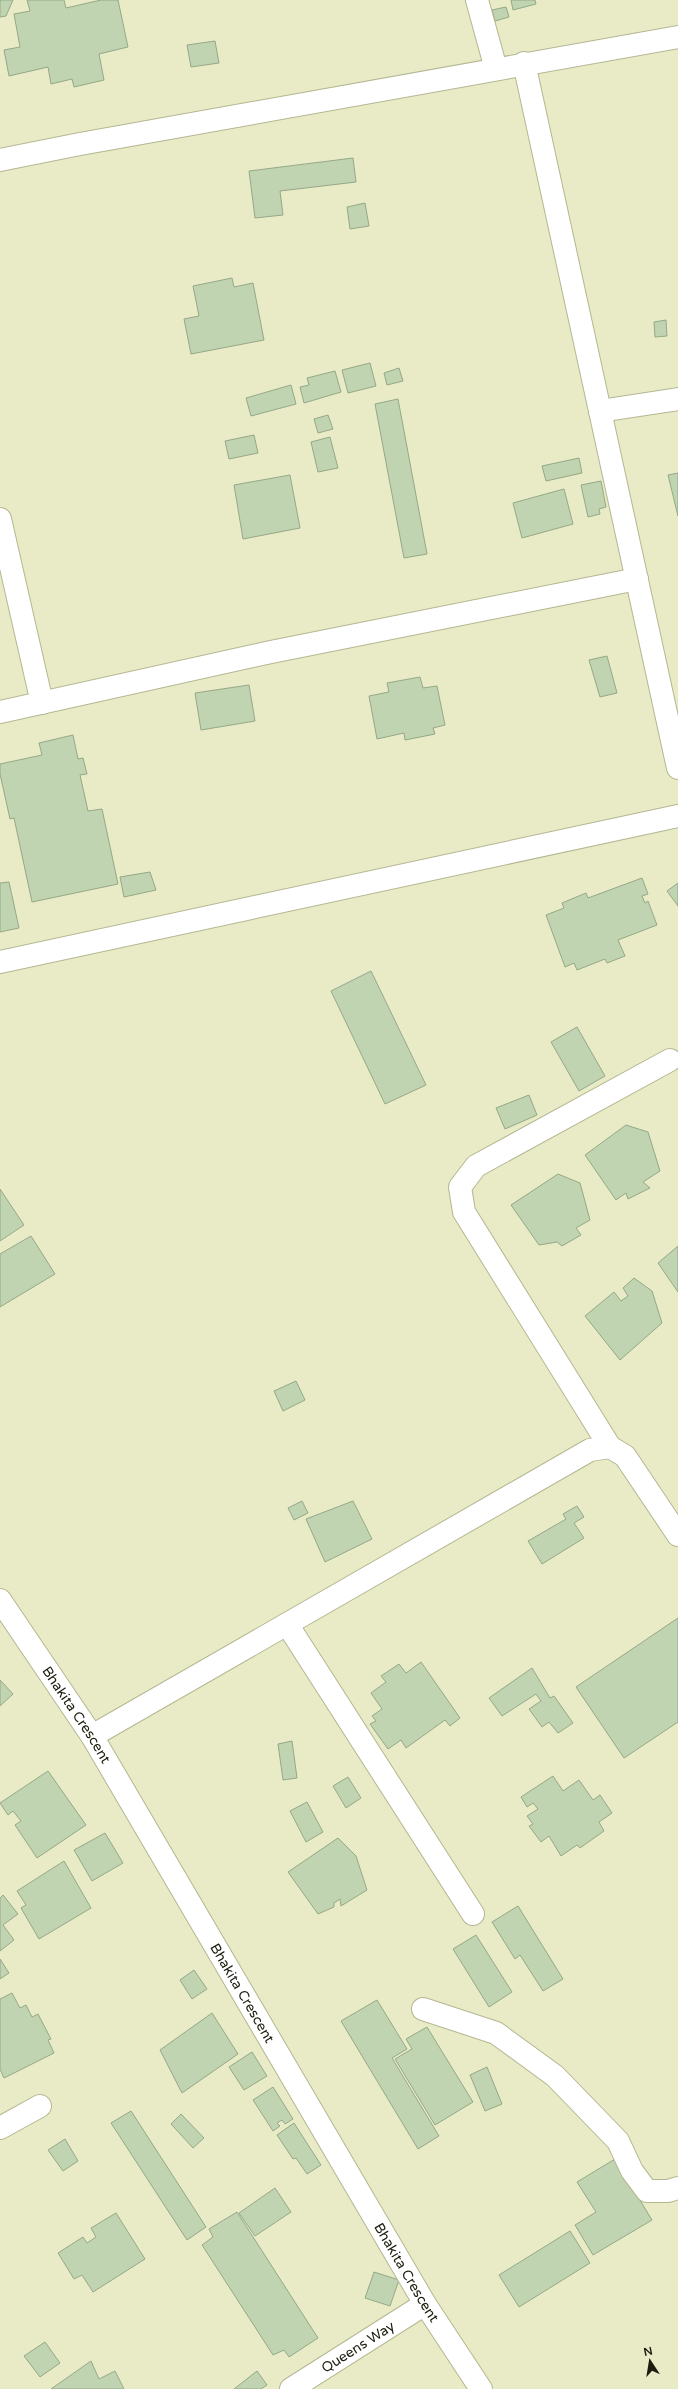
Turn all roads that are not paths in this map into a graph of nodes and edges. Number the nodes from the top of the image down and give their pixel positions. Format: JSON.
{"nodes":[{"id":1,"x":477,"y":0,"type":"edge"},
{"id":2,"x":678,"y":37,"type":"edge"},
{"id":3,"x":524,"y":63,"type":"junction"},
{"id":4,"x":496,"y":69,"type":"junction"},
{"id":5,"x":0,"y":160,"type":"edge"},
{"id":6,"x":678,"y":399,"type":"edge"},
{"id":7,"x":600,"y":411,"type":"junction"},
{"id":8,"x":0,"y":519,"type":"edge"},
{"id":9,"x":637,"y":579,"type":"junction"},
{"id":10,"x":42,"y":703,"type":"junction"},
{"id":11,"x":0,"y":712,"type":"edge"},
{"id":12,"x":678,"y":768,"type":"edge"},
{"id":13,"x":678,"y":816,"type":"edge"},
{"id":14,"x":0,"y":962,"type":"edge"},
{"id":15,"x":670,"y":1060,"type":"dead end"},
{"id":16,"x":610,"y":1446,"type":"junction"},
{"id":17,"x":678,"y":1535,"type":"edge"},
{"id":18,"x":0,"y":1600,"type":"edge"},
{"id":19,"x":287,"y":1624,"type":"junction"},
{"id":20,"x":92,"y":1736,"type":"junction"},
{"id":21,"x":473,"y":1914,"type":"dead end"},
{"id":22,"x":423,"y":2009,"type":"dead end"},
{"id":23,"x":40,"y":2106,"type":"dead end"},
{"id":24,"x":0,"y":2128,"type":"edge"},
{"id":25,"x":678,"y":2188,"type":"edge"},
{"id":26,"x":425,"y":2304,"type":"junction"},
{"id":27,"x":291,"y":2389,"type":"edge"},
{"id":28,"x":481,"y":2389,"type":"edge"}],
"edges":[{"from":1,"to":4,"type":"street"},
{"from":2,"to":3,"type":"street"},
{"from":3,"to":4,"type":"street"},
{"from":3,"to":7,"type":"street"},
{"from":4,"to":5,"type":"street"},
{"from":6,"to":7,"type":"street"},
{"from":7,"to":9,"type":"street"},
{"from":8,"to":10,"type":"street"},
{"from":9,"to":10,"type":"street"},
{"from":9,"to":12,"type":"street"},
{"from":10,"to":11,"type":"street"},
{"from":13,"to":14,"type":"street"},
{"from":15,"to":16,"type":"street"},
{"from":16,"to":17,"type":"street"},
{"from":16,"to":19,"type":"street"},
{"from":18,"to":20,"type":"street","name":"Bhakita Crescent"},
{"from":19,"to":20,"type":"street"},
{"from":19,"to":21,"type":"street"},
{"from":20,"to":26,"type":"street","name":"Bhakita Crescent"},
{"from":22,"to":25,"type":"street"},
{"from":23,"to":24,"type":"street"},
{"from":26,"to":27,"type":"street","name":"Queens Way"},
{"from":26,"to":28,"type":"street","name":"Bhakita Crescent"}]}
